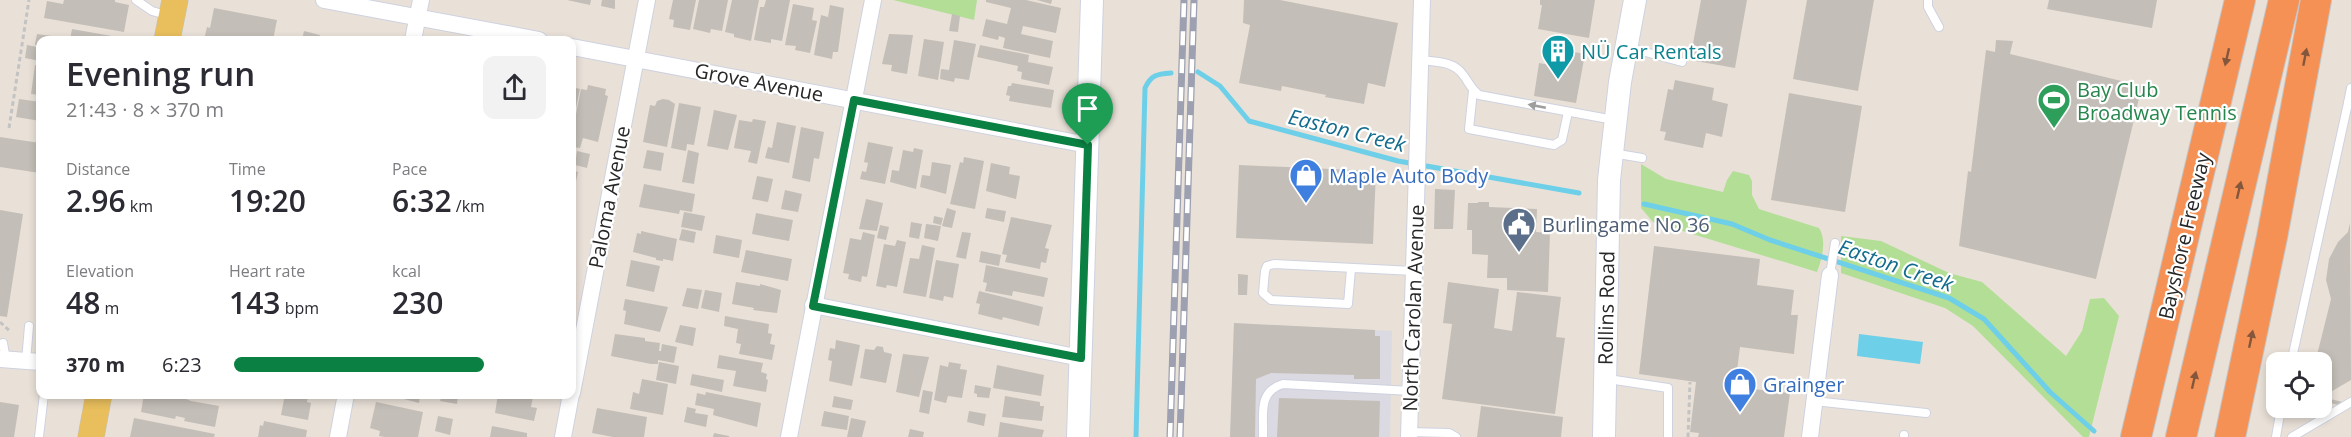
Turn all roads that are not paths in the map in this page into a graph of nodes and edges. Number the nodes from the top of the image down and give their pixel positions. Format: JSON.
{"nodes":[{"id":1,"x":136,"y":0,"type":"edge"},
{"id":2,"x":324,"y":0,"type":"edge"},
{"id":3,"x":421,"y":0,"type":"edge"},
{"id":4,"x":647,"y":0,"type":"edge"},
{"id":5,"x":873,"y":0,"type":"edge"},
{"id":6,"x":1092,"y":0,"type":"edge"},
{"id":7,"x":1422,"y":0,"type":"edge"},
{"id":8,"x":1635,"y":0,"type":"edge"},
{"id":9,"x":1928,"y":0,"type":"edge"},
{"id":10,"x":2240,"y":0,"type":"edge"},
{"id":11,"x":2284,"y":0,"type":"edge"},
{"id":12,"x":2316,"y":0,"type":"edge"},
{"id":13,"x":417,"y":18,"type":"junction"},
{"id":14,"x":171,"y":19,"type":"edge"},
{"id":15,"x":1939,"y":27,"type":"dead end"},
{"id":16,"x":414,"y":36,"type":"edge"},
{"id":17,"x":517,"y":36,"type":"edge"},
{"id":18,"x":1626,"y":46,"type":"junction"},
{"id":19,"x":576,"y":47,"type":"edge"},
{"id":20,"x":636,"y":59,"type":"junction"},
{"id":21,"x":1420,"y":60,"type":"junction"},
{"id":22,"x":1682,"y":62,"type":"dead end"},
{"id":23,"x":2351,"y":88,"type":"edge"},
{"id":24,"x":1473,"y":91,"type":"junction"},
{"id":25,"x":854,"y":100,"type":"junction"},
{"id":26,"x":2349,"y":104,"type":"edge"},
{"id":27,"x":1568,"y":112,"type":"junction"},
{"id":28,"x":1615,"y":120,"type":"junction"},
{"id":29,"x":1088,"y":145,"type":"junction"},
{"id":30,"x":1611,"y":153,"type":"junction"},
{"id":31,"x":1642,"y":158,"type":"dead end"},
{"id":32,"x":1835,"y":243,"type":"dead end"},
{"id":33,"x":1351,"y":269,"type":"junction"},
{"id":34,"x":1414,"y":271,"type":"junction"},
{"id":35,"x":1830,"y":275,"type":"joint"},
{"id":36,"x":813,"y":306,"type":"junction"},
{"id":37,"x":29,"y":327,"type":"dead end"},
{"id":38,"x":2293,"y":352,"type":"edge"},
{"id":39,"x":3,"y":354,"type":"edge"},
{"id":40,"x":1081,"y":358,"type":"junction"},
{"id":41,"x":33,"y":362,"type":"edge"},
{"id":42,"x":576,"y":368,"type":"edge"},
{"id":43,"x":1605,"y":379,"type":"junction"},
{"id":44,"x":1411,"y":391,"type":"junction"},
{"id":45,"x":43,"y":399,"type":"edge"},
{"id":46,"x":98,"y":399,"type":"edge"},
{"id":47,"x":345,"y":399,"type":"edge"},
{"id":48,"x":570,"y":399,"type":"edge"},
{"id":49,"x":1814,"y":401,"type":"junction"},
{"id":50,"x":2351,"y":402,"type":"edge"},
{"id":51,"x":1926,"y":413,"type":"dead end"},
{"id":52,"x":2279,"y":418,"type":"edge"},
{"id":53,"x":2137,"y":432,"type":"edge"},
{"id":54,"x":1409,"y":434,"type":"edge"},
{"id":55,"x":39,"y":437,"type":"edge"},
{"id":56,"x":92,"y":437,"type":"edge"},
{"id":57,"x":338,"y":437,"type":"edge"},
{"id":58,"x":563,"y":437,"type":"edge"},
{"id":59,"x":789,"y":437,"type":"edge"},
{"id":60,"x":1078,"y":437,"type":"edge"},
{"id":61,"x":1263,"y":437,"type":"edge"},
{"id":62,"x":1456,"y":437,"type":"edge"},
{"id":63,"x":1604,"y":437,"type":"edge"},
{"id":64,"x":1668,"y":437,"type":"edge"},
{"id":65,"x":1810,"y":437,"type":"edge"},
{"id":66,"x":2181,"y":437,"type":"edge"},
{"id":67,"x":2230,"y":437,"type":"edge"},
{"id":68,"x":2276,"y":437,"type":"edge"},
{"id":69,"x":2292,"y":437,"type":"edge"}],
"edges":[{"from":1,"to":14,"type":"lane"},
{"from":2,"to":13,"type":"street"},
{"from":3,"to":13,"type":"street"},
{"from":4,"to":20,"type":"street","name":"Paloma Avenue"},
{"from":5,"to":25,"type":"street"},
{"from":6,"to":29,"type":"main road"},
{"from":7,"to":21,"type":"street","name":"North Carolan Avenue"},
{"from":8,"to":18,"type":"main road","name":"Rollins Road"},
{"from":9,"to":15,"type":"lane"},
{"from":10,"to":53,"type":"highway","name":"Bayshore Freeway","one_way":true},
{"from":66,"to":11,"type":"highway","one_way":true},
{"from":67,"to":12,"type":"highway","one_way":true},
{"from":13,"to":16,"type":"street"},
{"from":13,"to":17,"type":"street"},
{"from":18,"to":22,"type":"lane"},
{"from":18,"to":28,"type":"main road","name":"Rollins Road"},
{"from":19,"to":20,"type":"street","name":"Grove Avenue"},
{"from":20,"to":25,"type":"street","name":"Grove Avenue"},
{"from":20,"to":42,"type":"street","name":"Paloma Avenue"},
{"from":21,"to":24,"type":"lane"},
{"from":21,"to":34,"type":"street","name":"North Carolan Avenue"},
{"from":23,"to":26,"type":"lane"},
{"from":27,"to":24,"type":"lane","one_way":true},
{"from":24,"to":27,"type":"lane"},
{"from":25,"to":29,"type":"street","name":"Grove Avenue"},
{"from":25,"to":36,"type":"street"},
{"from":26,"to":38,"type":"lane"},
{"from":27,"to":28,"type":"lane"},
{"from":28,"to":30,"type":"main road","name":"Rollins Road"},
{"from":29,"to":40,"type":"main road"},
{"from":30,"to":31,"type":"lane"},
{"from":30,"to":43,"type":"main road","name":"Rollins Road"},
{"from":32,"to":35,"type":"lane"},
{"from":33,"to":33,"type":"lane"},
{"from":33,"to":34,"type":"lane"},
{"from":34,"to":44,"type":"street","name":"North Carolan Avenue"},
{"from":35,"to":49,"type":"street"},
{"from":36,"to":40,"type":"street"},
{"from":36,"to":59,"type":"street"},
{"from":37,"to":41,"type":"lane"},
{"from":39,"to":41,"type":"street"},
{"from":40,"to":60,"type":"main road"},
{"from":43,"to":63,"type":"main road","name":"Rollins Road"},
{"from":43,"to":64,"type":"lane"},
{"from":44,"to":54,"type":"street","name":"North Carolan Avenue"},
{"from":44,"to":61,"type":"lane"},
{"from":45,"to":55,"type":"lane"},
{"from":46,"to":56,"type":"main road"},
{"from":47,"to":57,"type":"street"},
{"from":48,"to":58,"type":"street","name":"Paloma Avenue"},
{"from":49,"to":51,"type":"lane"},
{"from":49,"to":65,"type":"street"},
{"from":50,"to":69,"type":"lane"},
{"from":52,"to":68,"type":"lane"},
{"from":54,"to":62,"type":"lane"}]}
